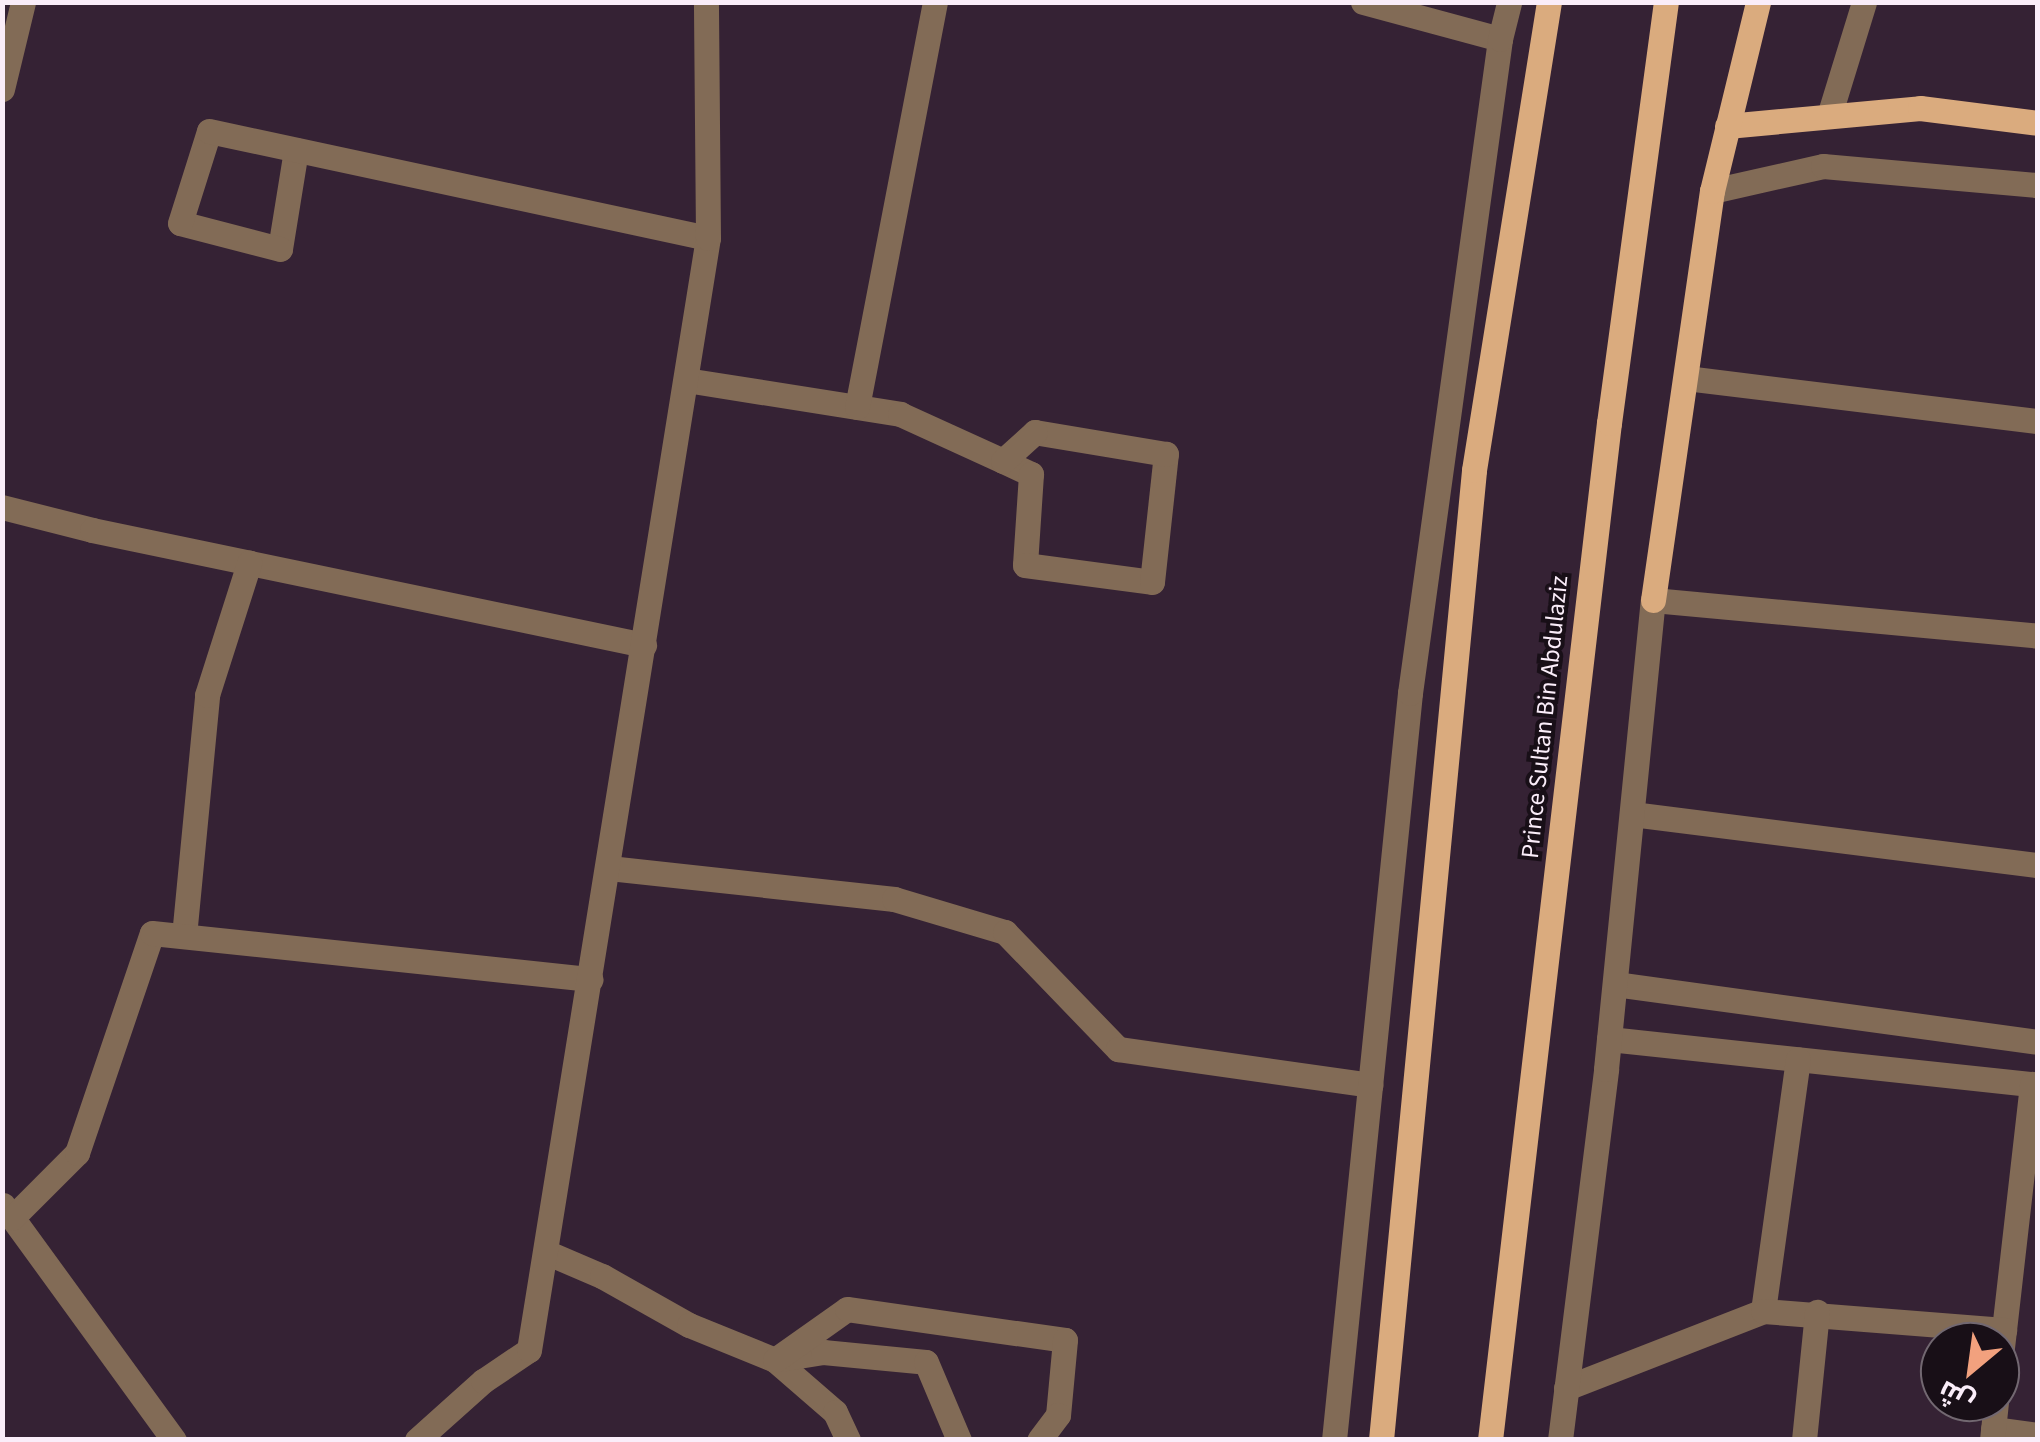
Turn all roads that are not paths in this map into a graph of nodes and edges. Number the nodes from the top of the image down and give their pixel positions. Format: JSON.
{"nodes":[{"id":1,"x":23,"y":2,"type":"edge"},
{"id":2,"x":706,"y":2,"type":"edge"},
{"id":3,"x":935,"y":2,"type":"edge"},
{"id":4,"x":1363,"y":2,"type":"edge"},
{"id":5,"x":1510,"y":2,"type":"edge"},
{"id":6,"x":1548,"y":2,"type":"edge"},
{"id":7,"x":1666,"y":2,"type":"edge"},
{"id":8,"x":1758,"y":2,"type":"edge"},
{"id":9,"x":1864,"y":2,"type":"edge"},
{"id":10,"x":1500,"y":40,"type":"junction"},
{"id":11,"x":2,"y":88,"type":"edge"},
{"id":12,"x":1829,"y":116,"type":"junction"},
{"id":13,"x":2038,"y":123,"type":"edge"},
{"id":14,"x":1727,"y":126,"type":"junction"},
{"id":15,"x":296,"y":150,"type":"junction"},
{"id":16,"x":2038,"y":185,"type":"edge"},
{"id":17,"x":1712,"y":191,"type":"junction"},
{"id":18,"x":708,"y":238,"type":"junction"},
{"id":19,"x":1686,"y":378,"type":"junction"},
{"id":20,"x":686,"y":380,"type":"junction"},
{"id":21,"x":857,"y":407,"type":"junction"},
{"id":22,"x":2038,"y":421,"type":"edge"},
{"id":23,"x":1003,"y":461,"type":"junction"},
{"id":24,"x":2,"y":507,"type":"edge"},
{"id":25,"x":248,"y":563,"type":"junction"},
{"id":26,"x":1654,"y":600,"type":"junction"},
{"id":27,"x":2038,"y":636,"type":"edge"},
{"id":28,"x":644,"y":645,"type":"junction"},
{"id":29,"x":1632,"y":814,"type":"junction"},
{"id":30,"x":2038,"y":865,"type":"edge"},
{"id":31,"x":609,"y":868,"type":"junction"},
{"id":32,"x":184,"y":936,"type":"junction"},
{"id":33,"x":591,"y":979,"type":"junction"},
{"id":34,"x":1615,"y":984,"type":"junction"},
{"id":35,"x":1609,"y":1038,"type":"junction"},
{"id":36,"x":2038,"y":1042,"type":"edge"},
{"id":37,"x":1798,"y":1059,"type":"junction"},
{"id":38,"x":1370,"y":1085,"type":"junction"},
{"id":39,"x":2035,"y":1085,"type":"edge"},
{"id":40,"x":7,"y":1212,"type":"edge"},
{"id":41,"x":548,"y":1253,"type":"junction"},
{"id":42,"x":1763,"y":1311,"type":"junction"},
{"id":43,"x":1816,"y":1312,"type":"junction"},
{"id":44,"x":1920,"y":1322,"type":"edge"},
{"id":45,"x":2005,"y":1322,"type":"edge"},
{"id":46,"x":775,"y":1360,"type":"junction"},
{"id":47,"x":1566,"y":1388,"type":"junction"},
{"id":48,"x":1992,"y":1434,"type":"edge"},
{"id":49,"x":2038,"y":1435,"type":"edge"},
{"id":50,"x":174,"y":1440,"type":"edge"},
{"id":51,"x":417,"y":1440,"type":"edge"},
{"id":52,"x":848,"y":1440,"type":"edge"},
{"id":53,"x":960,"y":1440,"type":"edge"},
{"id":54,"x":1039,"y":1440,"type":"edge"},
{"id":55,"x":1334,"y":1440,"type":"edge"},
{"id":56,"x":1381,"y":1440,"type":"edge"},
{"id":57,"x":1490,"y":1440,"type":"edge"},
{"id":58,"x":1560,"y":1440,"type":"edge"},
{"id":59,"x":1804,"y":1440,"type":"edge"}],
"edges":[{"from":1,"to":11,"type":"street"},
{"from":2,"to":18,"type":"street"},
{"from":3,"to":21,"type":"street"},
{"from":4,"to":10,"type":"street"},
{"from":5,"to":10,"type":"street"},
{"from":6,"to":56,"type":"main road"},
{"from":7,"to":57,"type":"main road","name":"Prince Sultan Bin Abdulaziz"},
{"from":8,"to":14,"type":"main road"},
{"from":9,"to":12,"type":"street"},
{"from":10,"to":38,"type":"street"},
{"from":12,"to":13,"type":"main road"},
{"from":12,"to":14,"type":"main road"},
{"from":14,"to":17,"type":"main road"},
{"from":15,"to":15,"type":"street"},
{"from":15,"to":18,"type":"street"},
{"from":16,"to":17,"type":"street"},
{"from":17,"to":19,"type":"main road"},
{"from":18,"to":20,"type":"street"},
{"from":19,"to":22,"type":"street"},
{"from":19,"to":26,"type":"main road"},
{"from":20,"to":21,"type":"street"},
{"from":20,"to":28,"type":"street"},
{"from":21,"to":23,"type":"street"},
{"from":23,"to":23,"type":"street"},
{"from":24,"to":25,"type":"street"},
{"from":25,"to":28,"type":"street"},
{"from":25,"to":32,"type":"street"},
{"from":26,"to":27,"type":"street"},
{"from":26,"to":29,"type":"street"},
{"from":28,"to":31,"type":"street"},
{"from":29,"to":30,"type":"street"},
{"from":29,"to":34,"type":"street"},
{"from":31,"to":33,"type":"street"},
{"from":31,"to":38,"type":"street"},
{"from":32,"to":33,"type":"street"},
{"from":32,"to":40,"type":"street"},
{"from":33,"to":41,"type":"street"},
{"from":34,"to":35,"type":"street"},
{"from":34,"to":36,"type":"street"},
{"from":35,"to":37,"type":"street"},
{"from":35,"to":47,"type":"street"},
{"from":37,"to":39,"type":"street"},
{"from":37,"to":42,"type":"street"},
{"from":38,"to":55,"type":"street"},
{"from":39,"to":45,"type":"street"},
{"from":40,"to":50,"type":"street"},
{"from":41,"to":46,"type":"street"},
{"from":41,"to":51,"type":"street"},
{"from":42,"to":43,"type":"street"},
{"from":42,"to":47,"type":"street"},
{"from":43,"to":44,"type":"street"},
{"from":43,"to":59,"type":"street"},
{"from":46,"to":52,"type":"street"},
{"from":46,"to":53,"type":"street"},
{"from":46,"to":54,"type":"street"},
{"from":47,"to":58,"type":"street"},
{"from":48,"to":49,"type":"street"}]}
